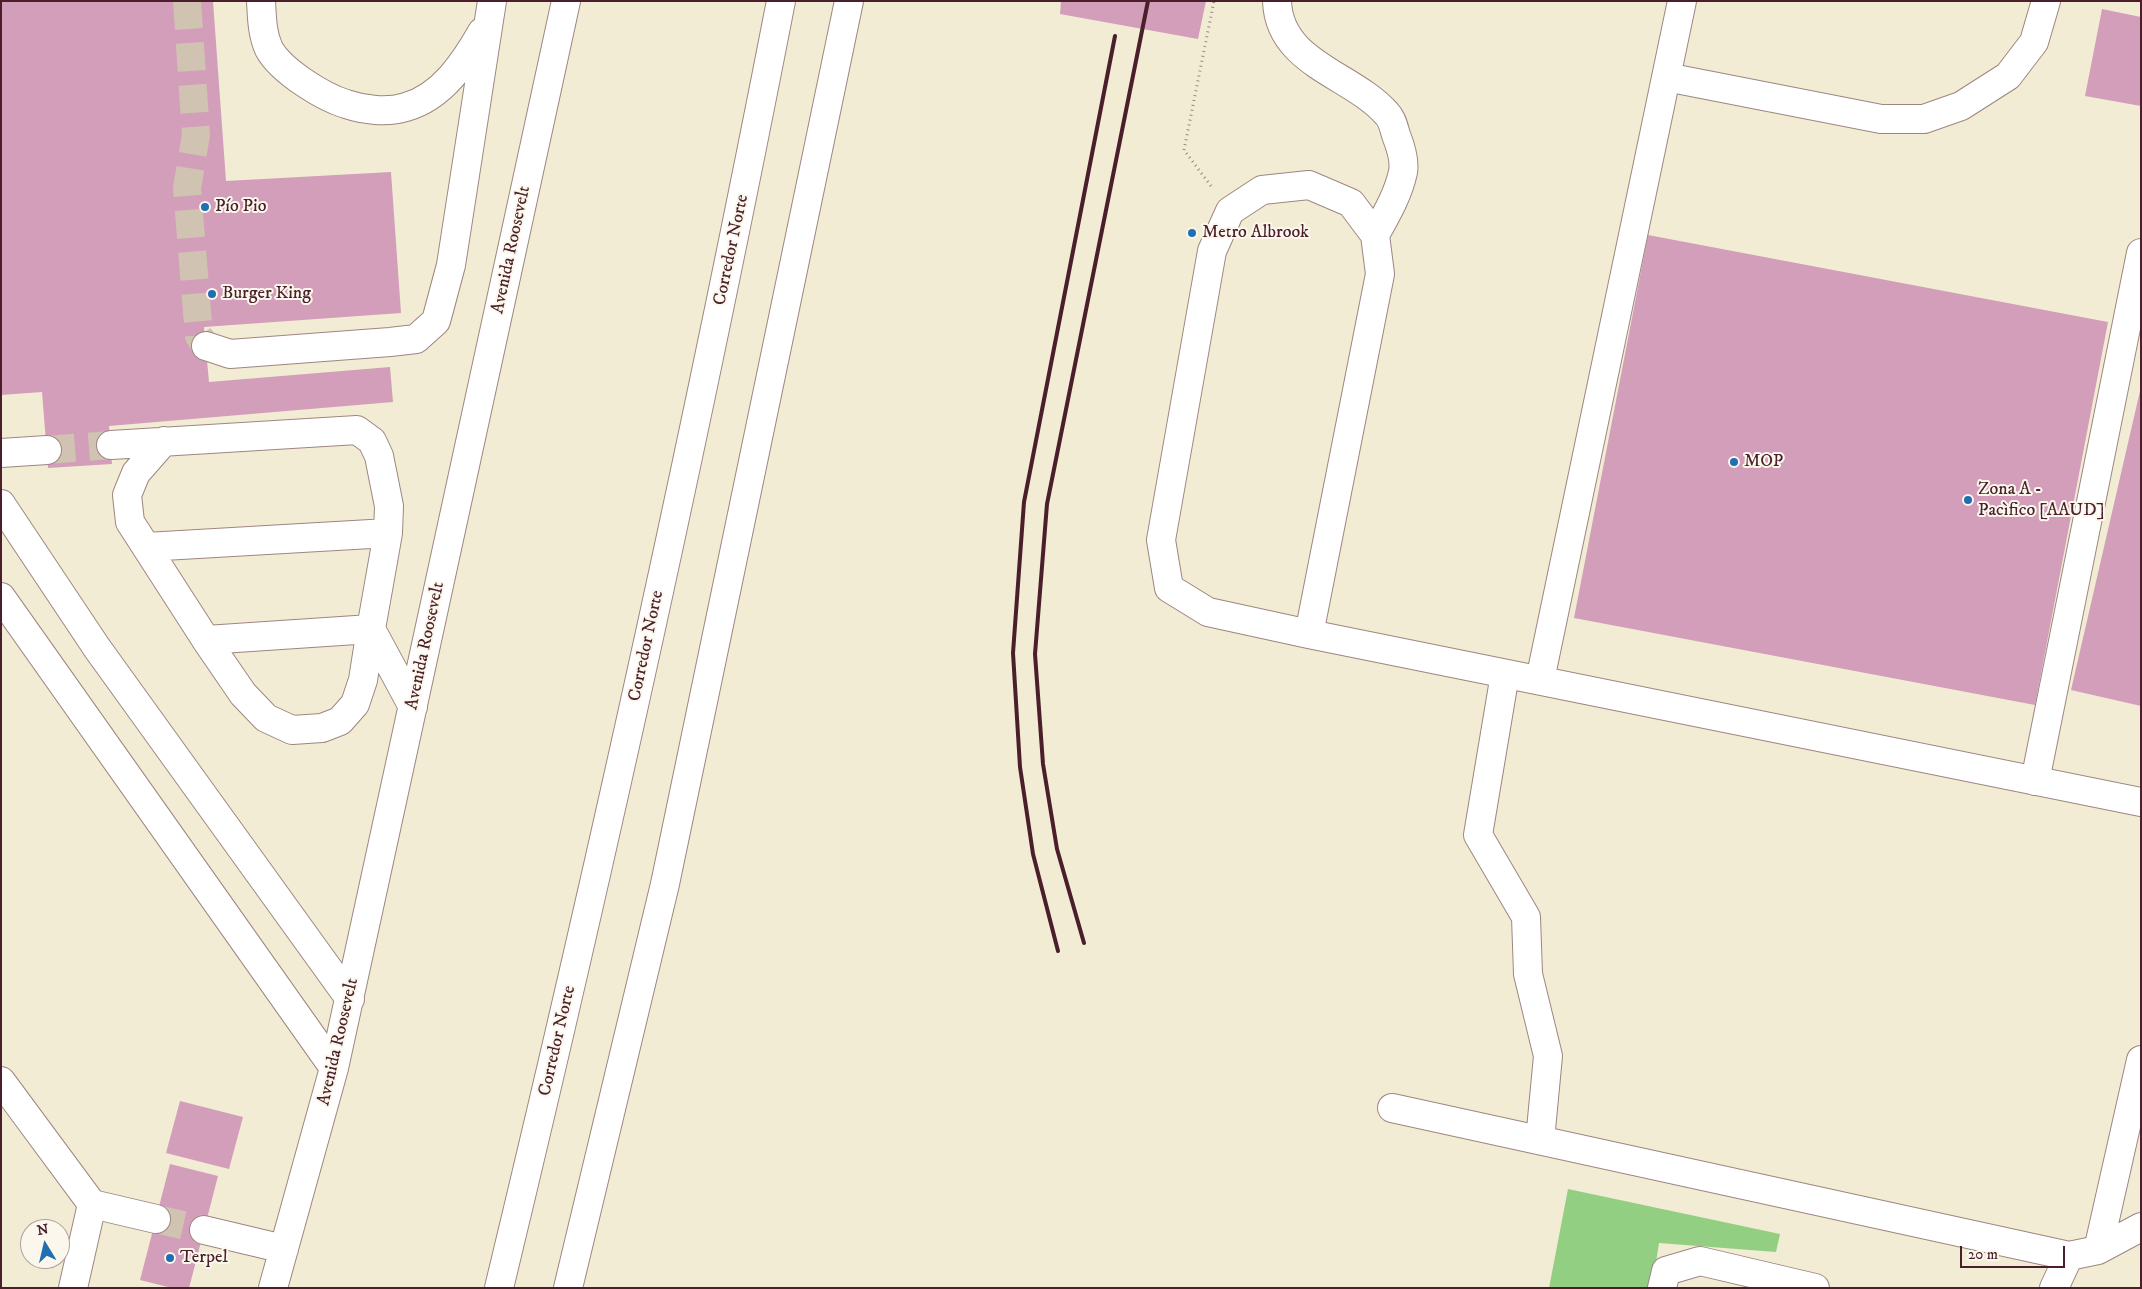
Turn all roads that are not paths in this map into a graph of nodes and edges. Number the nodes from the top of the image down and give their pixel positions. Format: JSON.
{"nodes":[{"id":1,"x":261,"y":1,"type":"edge"},
{"id":2,"x":566,"y":1,"type":"edge"},
{"id":3,"x":781,"y":1,"type":"edge"},
{"id":4,"x":849,"y":1,"type":"edge"},
{"id":5,"x":1277,"y":1,"type":"edge"},
{"id":6,"x":1682,"y":1,"type":"edge"},
{"id":7,"x":2046,"y":1,"type":"edge"},
{"id":8,"x":491,"y":10,"type":"edge"},
{"id":9,"x":1666,"y":77,"type":"junction"},
{"id":10,"x":1375,"y":235,"type":"junction"},
{"id":11,"x":2141,"y":253,"type":"edge"},
{"id":12,"x":206,"y":346,"type":"dead end"},
{"id":13,"x":164,"y":441,"type":"junction"},
{"id":14,"x":110,"y":444,"type":"tunnel mouth"},
{"id":15,"x":47,"y":450,"type":"tunnel mouth"},
{"id":16,"x":1,"y":453,"type":"edge"},
{"id":17,"x":1,"y":504,"type":"edge"},
{"id":18,"x":388,"y":533,"type":"junction"},
{"id":19,"x":146,"y":547,"type":"junction"},
{"id":20,"x":1,"y":597,"type":"edge"},
{"id":21,"x":371,"y":628,"type":"junction"},
{"id":22,"x":1309,"y":634,"type":"junction"},
{"id":23,"x":206,"y":640,"type":"junction"},
{"id":24,"x":1505,"y":674,"type":"junction"},
{"id":25,"x":1540,"y":680,"type":"junction"},
{"id":26,"x":413,"y":707,"type":"junction"},
{"id":27,"x":2036,"y":781,"type":"junction"},
{"id":28,"x":2141,"y":802,"type":"edge"},
{"id":29,"x":350,"y":999,"type":"junction"},
{"id":30,"x":2141,"y":1060,"type":"edge"},
{"id":31,"x":334,"y":1068,"type":"junction"},
{"id":32,"x":1,"y":1081,"type":"edge"},
{"id":33,"x":1392,"y":1108,"type":"dead end"},
{"id":34,"x":1540,"y":1140,"type":"junction"},
{"id":35,"x":92,"y":1204,"type":"junction"},
{"id":36,"x":156,"y":1218,"type":"tunnel mouth"},
{"id":37,"x":2141,"y":1227,"type":"edge"},
{"id":38,"x":204,"y":1230,"type":"tunnel mouth"},
{"id":39,"x":284,"y":1249,"type":"junction"},
{"id":40,"x":2098,"y":1250,"type":"junction"},
{"id":41,"x":2069,"y":1256,"type":"junction"},
{"id":42,"x":1778,"y":1284,"type":"edge"},
{"id":43,"x":73,"y":1288,"type":"edge"},
{"id":44,"x":273,"y":1288,"type":"edge"},
{"id":45,"x":499,"y":1288,"type":"edge"},
{"id":46,"x":568,"y":1288,"type":"edge"},
{"id":47,"x":1662,"y":1288,"type":"edge"},
{"id":48,"x":1815,"y":1288,"type":"edge"},
{"id":49,"x":2054,"y":1288,"type":"edge"}],
"edges":[{"from":1,"to":8,"type":"main road"},
{"from":2,"to":26,"type":"main road","name":"Avenida Roosevelt"},
{"from":3,"to":45,"type":"main road","name":"Corredor Norte"},
{"from":4,"to":46,"type":"main road"},
{"from":5,"to":10,"type":"main road"},
{"from":6,"to":9,"type":"main road"},
{"from":7,"to":9,"type":"main road"},
{"from":8,"to":12,"type":"main road"},
{"from":9,"to":25,"type":"main road"},
{"from":10,"to":22,"type":"main road"},
{"from":10,"to":22,"type":"main road"},
{"from":11,"to":27,"type":"main road"},
{"from":13,"to":14,"type":"main road"},
{"from":13,"to":18,"type":"main road"},
{"from":13,"to":19,"type":"main road"},
{"from":15,"to":16,"type":"main road"},
{"from":17,"to":29,"type":"main road"},
{"from":18,"to":19,"type":"main road"},
{"from":18,"to":21,"type":"main road"},
{"from":19,"to":23,"type":"main road"},
{"from":20,"to":31,"type":"main road"},
{"from":21,"to":23,"type":"main road"},
{"from":21,"to":23,"type":"main road"},
{"from":21,"to":26,"type":"main road"},
{"from":22,"to":24,"type":"main road"},
{"from":24,"to":25,"type":"main road"},
{"from":24,"to":34,"type":"main road"},
{"from":25,"to":27,"type":"main road"},
{"from":26,"to":29,"type":"main road","name":"Avenida Roosevelt"},
{"from":27,"to":28,"type":"main road"},
{"from":29,"to":31,"type":"main road","name":"Avenida Roosevelt"},
{"from":30,"to":40,"type":"main road"},
{"from":31,"to":39,"type":"main road","name":"Avenida Roosevelt"},
{"from":32,"to":35,"type":"main road"},
{"from":33,"to":34,"type":"main road"},
{"from":34,"to":41,"type":"main road"},
{"from":35,"to":36,"type":"main road"},
{"from":35,"to":43,"type":"main road"},
{"from":37,"to":40,"type":"main road"},
{"from":38,"to":39,"type":"main road"},
{"from":39,"to":44,"type":"main road","name":"Avenida Roosevelt"},
{"from":40,"to":41,"type":"main road"},
{"from":41,"to":49,"type":"main road"},
{"from":42,"to":47,"type":"main road"},
{"from":42,"to":48,"type":"main road"}]}
